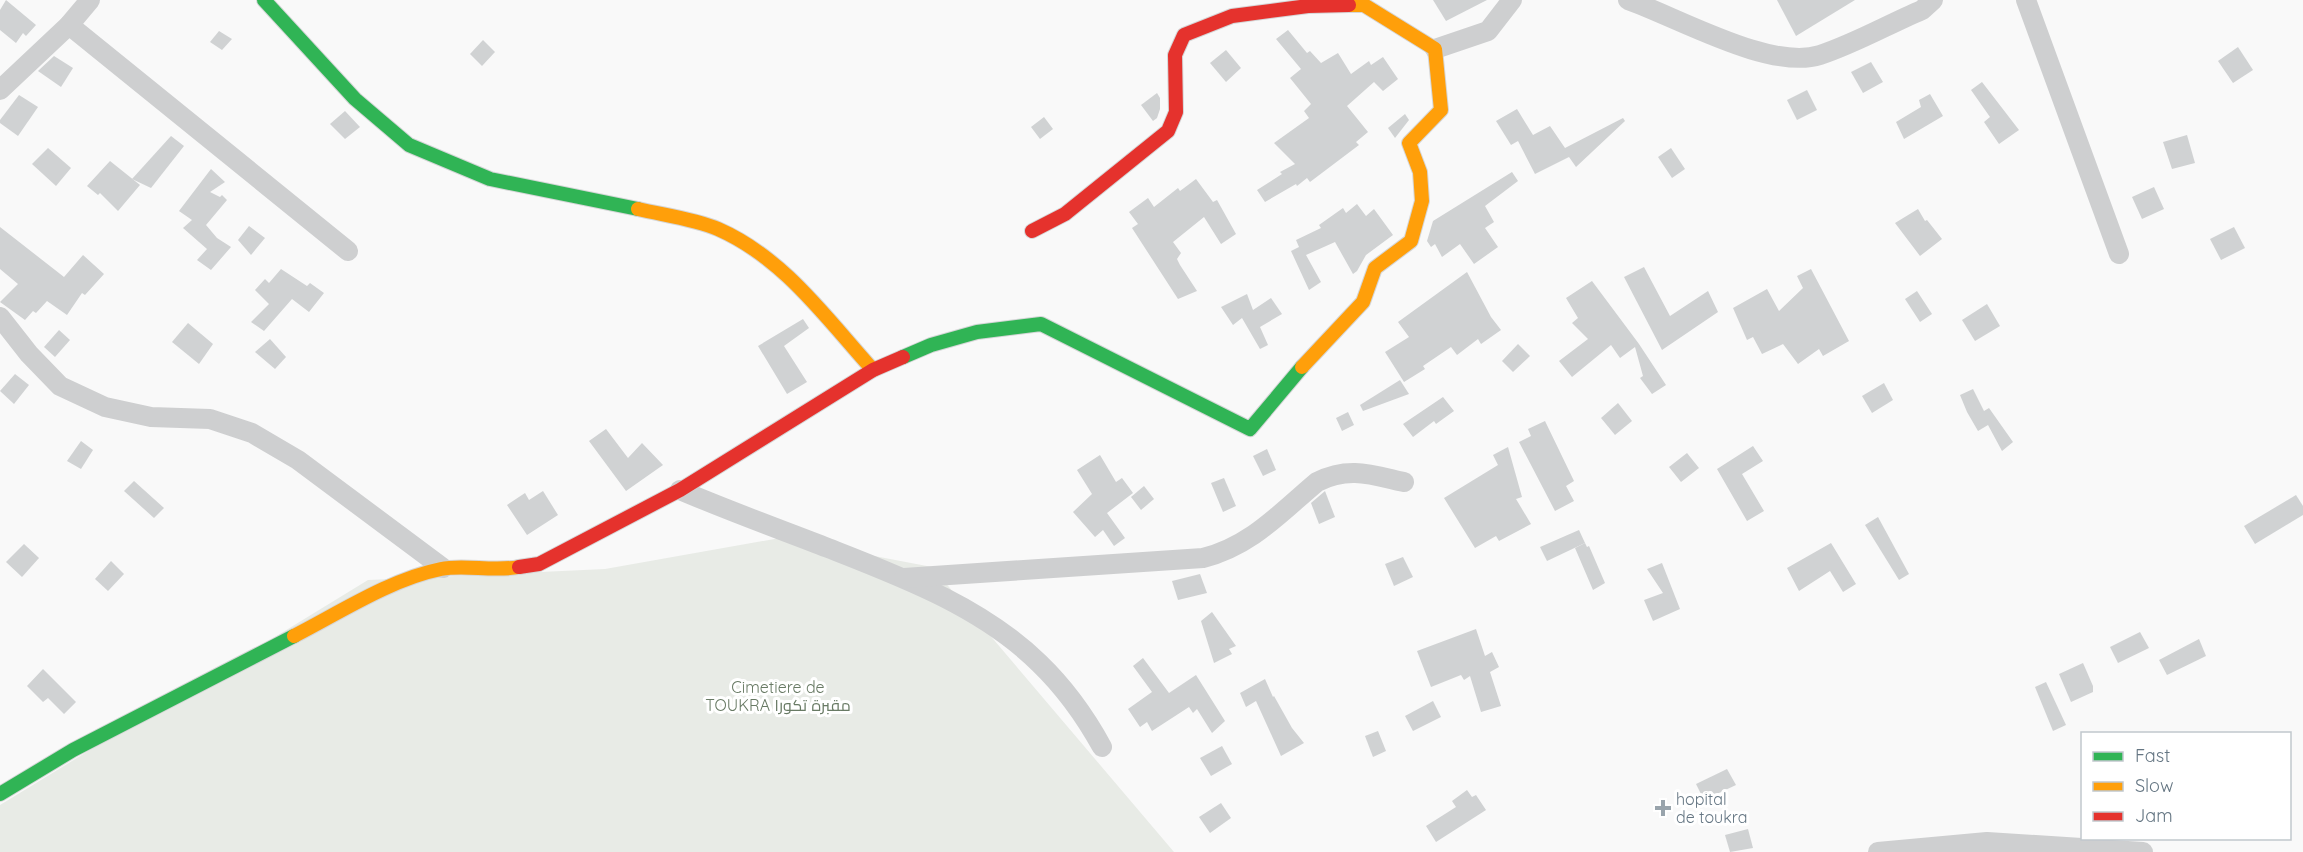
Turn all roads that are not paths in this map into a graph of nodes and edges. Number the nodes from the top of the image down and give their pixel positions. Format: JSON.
{"nodes":[{"id":1,"x":90,"y":0,"type":"edge"},
{"id":2,"x":264,"y":0,"type":"edge"},
{"id":3,"x":1512,"y":0,"type":"edge"},
{"id":4,"x":1628,"y":0,"type":"edge"},
{"id":5,"x":1933,"y":0,"type":"edge"},
{"id":6,"x":2026,"y":0,"type":"edge"},
{"id":7,"x":69,"y":25,"type":"junction"},
{"id":8,"x":1435,"y":49,"type":"junction"},
{"id":9,"x":0,"y":90,"type":"edge"},
{"id":10,"x":1032,"y":231,"type":"dead end"},
{"id":11,"x":348,"y":250,"type":"dead end"},
{"id":12,"x":2119,"y":254,"type":"dead end"},
{"id":13,"x":0,"y":317,"type":"edge"},
{"id":14,"x":873,"y":370,"type":"junction"},
{"id":15,"x":1404,"y":482,"type":"dead end"},
{"id":16,"x":680,"y":490,"type":"junction"},
{"id":17,"x":443,"y":568,"type":"junction"},
{"id":18,"x":904,"y":578,"type":"junction"},
{"id":19,"x":1102,"y":747,"type":"dead end"},
{"id":20,"x":0,"y":794,"type":"edge"},
{"id":21,"x":1878,"y":852,"type":"edge"},
{"id":22,"x":2144,"y":852,"type":"edge"}],
"edges":[{"from":1,"to":7,"type":"street"},
{"from":2,"to":14,"type":"street"},
{"from":3,"to":8,"type":"street"},
{"from":4,"to":5,"type":"street"},
{"from":6,"to":12,"type":"street"},
{"from":7,"to":9,"type":"street"},
{"from":7,"to":11,"type":"street"},
{"from":8,"to":10,"type":"street"},
{"from":8,"to":14,"type":"street"},
{"from":13,"to":17,"type":"street"},
{"from":14,"to":16,"type":"street"},
{"from":15,"to":18,"type":"street"},
{"from":16,"to":17,"type":"street"},
{"from":16,"to":18,"type":"street"},
{"from":17,"to":20,"type":"street"},
{"from":18,"to":19,"type":"street"},
{"from":21,"to":22,"type":"street"}]}
